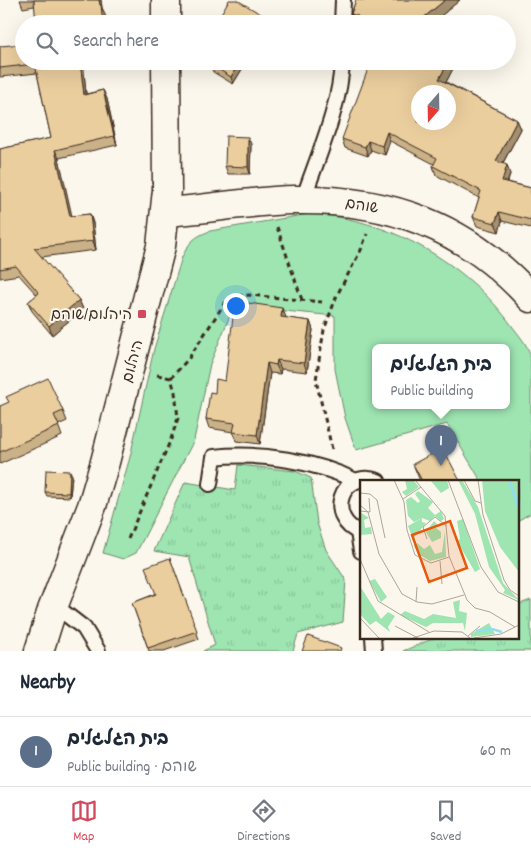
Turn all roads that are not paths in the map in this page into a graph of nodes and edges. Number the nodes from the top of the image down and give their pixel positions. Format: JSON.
{"nodes":[{"id":1,"x":166,"y":0,"type":"edge"},
{"id":2,"x":343,"y":0,"type":"edge"},
{"id":3,"x":166,"y":15,"type":"edge"},
{"id":4,"x":342,"y":15,"type":"edge"},
{"id":5,"x":166,"y":70,"type":"edge"},
{"id":6,"x":341,"y":70,"type":"edge"},
{"id":7,"x":303,"y":200,"type":"junction"},
{"id":8,"x":166,"y":212,"type":"junction"},
{"id":9,"x":531,"y":298,"type":"edge"},
{"id":10,"x":360,"y":480,"type":"edge"},
{"id":11,"x":356,"y":481,"type":"junction"},
{"id":12,"x":210,"y":484,"type":"dead end"},
{"id":13,"x":360,"y":532,"type":"edge"},
{"id":14,"x":54,"y":605,"type":"junction"},
{"id":15,"x":373,"y":638,"type":"edge"},
{"id":16,"x":40,"y":651,"type":"edge"},
{"id":17,"x":98,"y":651,"type":"edge"},
{"id":18,"x":374,"y":651,"type":"edge"}],
"edges":[{"from":1,"to":3,"type":"street"},
{"from":2,"to":4,"type":"lane"},
{"from":5,"to":8,"type":"street","name":"היהלום"},
{"from":6,"to":7,"type":"lane"},
{"from":7,"to":8,"type":"street","name":"שוהם"},
{"from":7,"to":9,"type":"street","name":"שוהם"},
{"from":8,"to":14,"type":"street","name":"היהלום"},
{"from":10,"to":11,"type":"lane"},
{"from":11,"to":12,"type":"lane"},
{"from":11,"to":13,"type":"lane"},
{"from":14,"to":16,"type":"street","name":"היהלום"},
{"from":14,"to":17,"type":"lane"},
{"from":15,"to":18,"type":"lane"}]}
